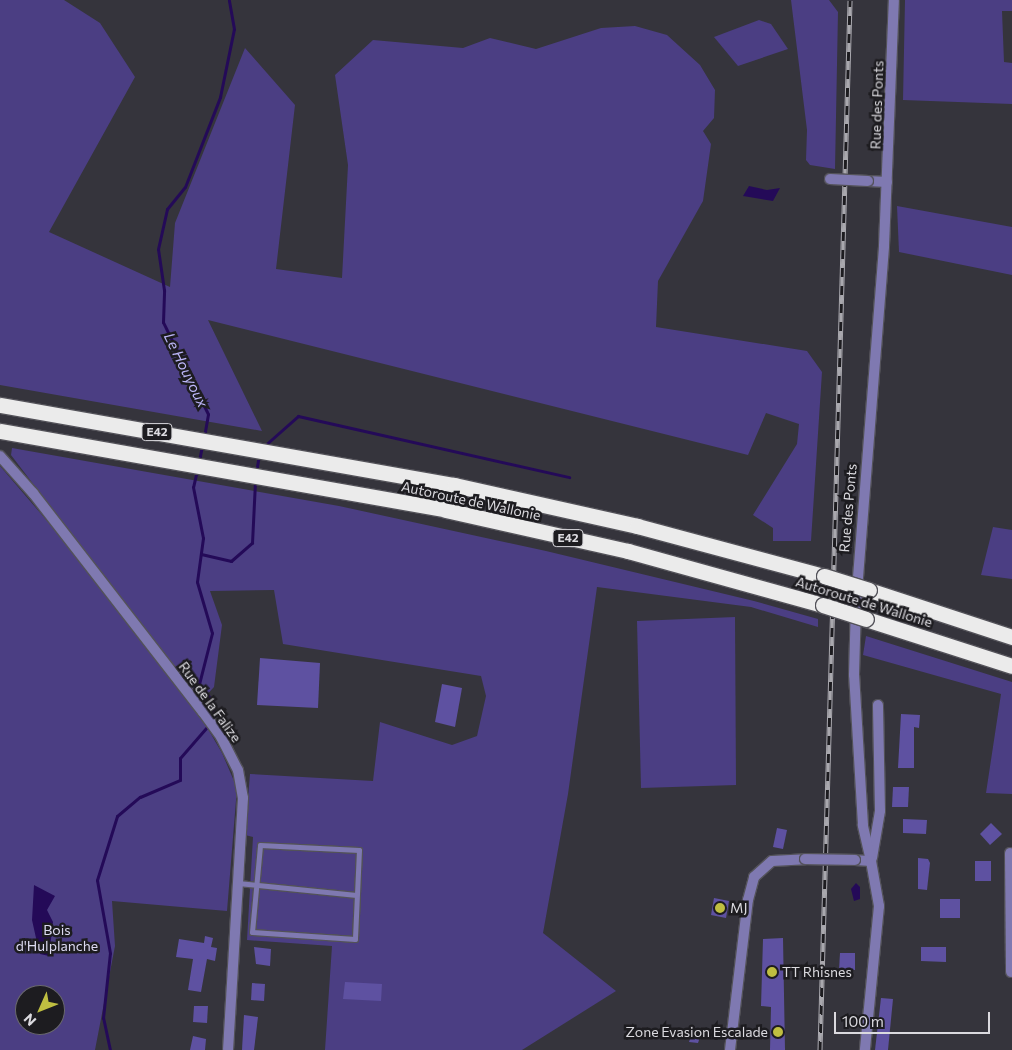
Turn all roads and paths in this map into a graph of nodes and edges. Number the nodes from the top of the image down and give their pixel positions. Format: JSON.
{"nodes":[{"id":1,"x":894,"y":0,"type":"edge"},
{"id":2,"x":830,"y":179,"type":"dead end"},
{"id":3,"x":888,"y":182,"type":"junction"},
{"id":4,"x":0,"y":405,"type":"edge"},
{"id":5,"x":0,"y":431,"type":"edge"},
{"id":6,"x":0,"y":456,"type":"edge"},
{"id":7,"x":1012,"y":637,"type":"edge"},
{"id":8,"x":1012,"y":666,"type":"edge"},
{"id":9,"x":878,"y":705,"type":"dead end"},
{"id":10,"x":1010,"y":853,"type":"dead end"},
{"id":11,"x":871,"y":861,"type":"junction"},
{"id":12,"x":238,"y":883,"type":"junction"},
{"id":13,"x":258,"y":885,"type":"junction"},
{"id":14,"x":356,"y":895,"type":"junction"},
{"id":15,"x":1012,"y":926,"type":"edge"},
{"id":16,"x":1011,"y":972,"type":"dead end"},
{"id":17,"x":228,"y":1050,"type":"edge"},
{"id":18,"x":730,"y":1050,"type":"edge"},
{"id":19,"x":865,"y":1050,"type":"edge"}],
"edges":[{"from":1,"to":3,"type":"street","name":"Rue des Ponts"},
{"from":2,"to":3,"type":"street","bridge":true},
{"from":3,"to":11,"type":"street","name":"Rue des Ponts"},
{"from":4,"to":7,"type":"highway","name":"Autoroute de Wallonie","number":"E42","bridge":true},
{"from":5,"to":8,"type":"highway","name":"Autoroute de Wallonie","number":"E42","bridge":true},
{"from":6,"to":12,"type":"street","name":"Rue de la Falize"},
{"from":9,"to":11,"type":"street"},
{"from":10,"to":15,"type":"street"},
{"from":11,"to":18,"type":"street","bridge":true},
{"from":11,"to":19,"type":"street","name":"Rue des Ponts"},
{"from":12,"to":13,"type":"lane"},
{"from":12,"to":17,"type":"street","name":"Rue de la Falize"},
{"from":13,"to":14,"type":"lane"},
{"from":13,"to":14,"type":"lane"},
{"from":13,"to":14,"type":"lane"},
{"from":15,"to":16,"type":"street"}]}
